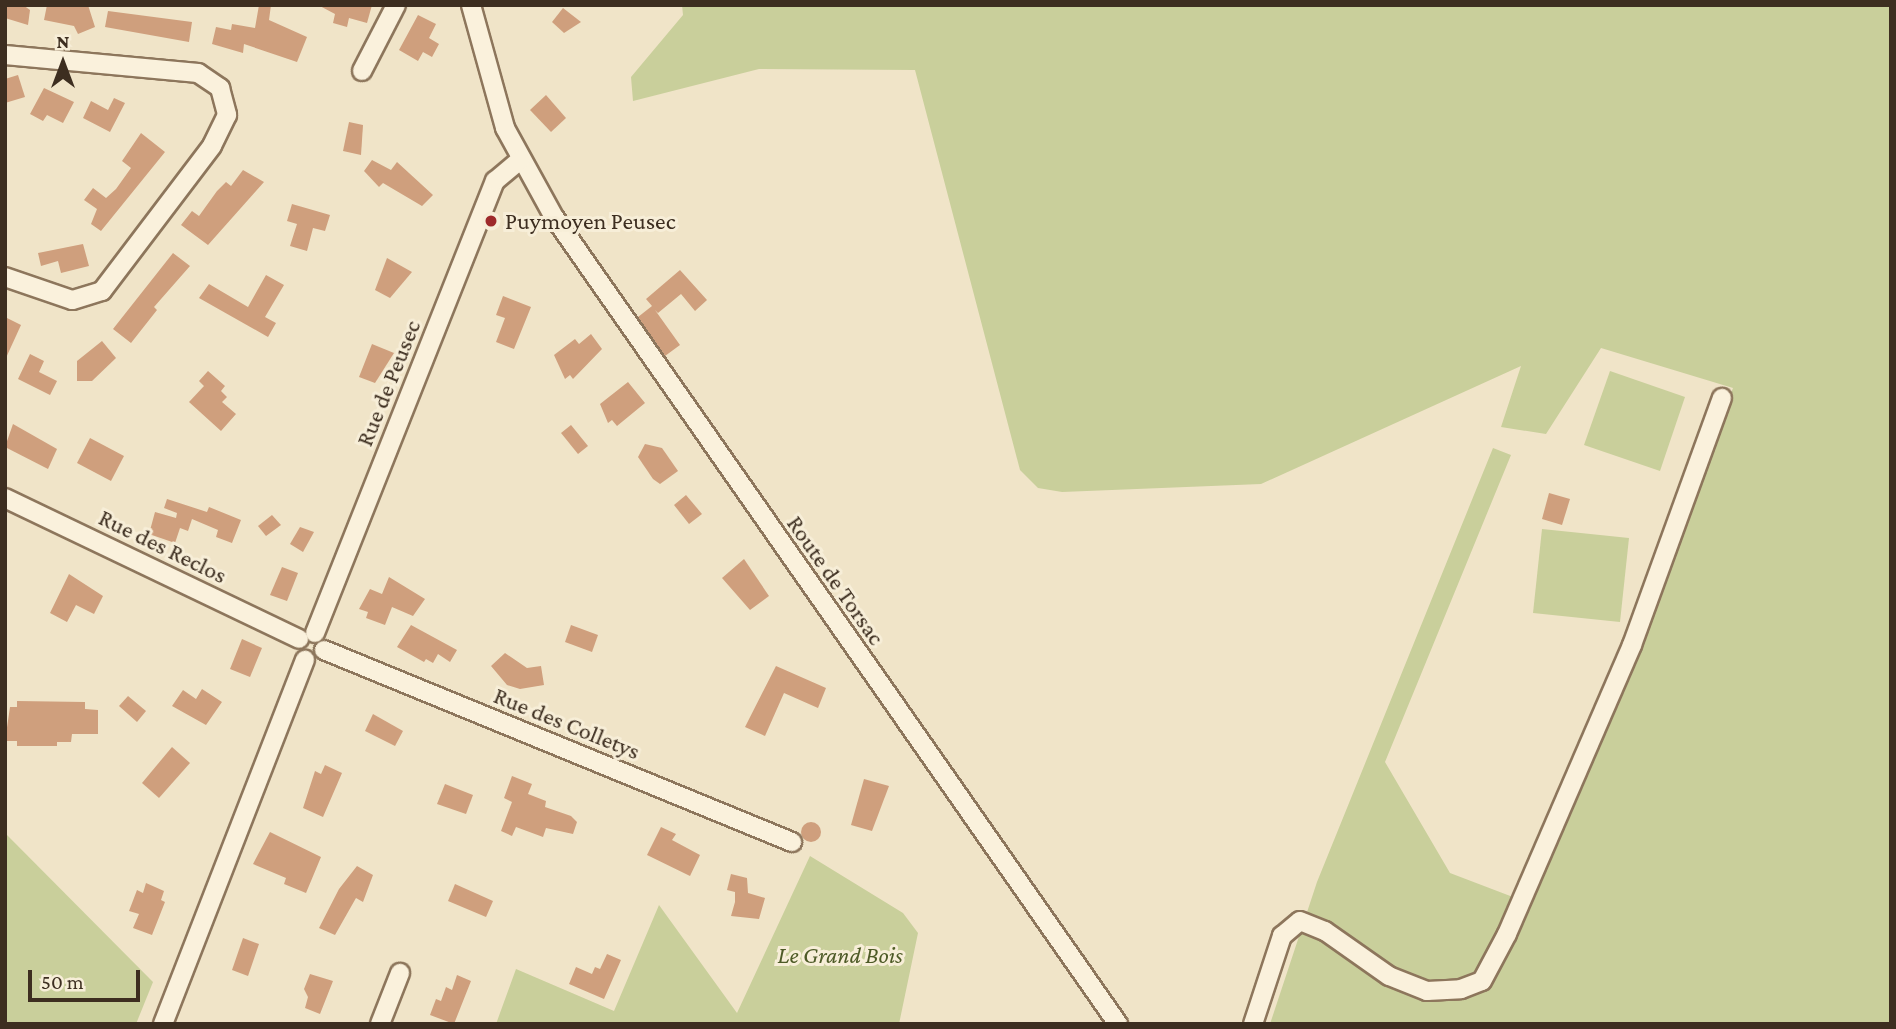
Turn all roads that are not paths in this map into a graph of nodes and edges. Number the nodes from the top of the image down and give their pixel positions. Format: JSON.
{"nodes":[{"id":1,"x":396,"y":5,"type":"edge"},
{"id":2,"x":471,"y":5,"type":"edge"},
{"id":3,"x":5,"y":55,"type":"edge"},
{"id":4,"x":362,"y":71,"type":"dead end"},
{"id":5,"x":520,"y":160,"type":"junction"},
{"id":6,"x":5,"y":277,"type":"edge"},
{"id":7,"x":1722,"y":398,"type":"dead end"},
{"id":8,"x":5,"y":498,"type":"edge"},
{"id":9,"x":307,"y":636,"type":"junction"},
{"id":10,"x":324,"y":650,"type":"junction"},
{"id":11,"x":305,"y":660,"type":"junction"},
{"id":12,"x":792,"y":842,"type":"dead end"},
{"id":13,"x":400,"y":973,"type":"dead end"},
{"id":14,"x":163,"y":1024,"type":"edge"},
{"id":15,"x":380,"y":1024,"type":"edge"},
{"id":16,"x":1118,"y":1024,"type":"edge"},
{"id":17,"x":1253,"y":1024,"type":"edge"}],
"edges":[{"from":1,"to":4,"type":"street"},
{"from":2,"to":5,"type":"street","name":"Route de Torsac"},
{"from":3,"to":6,"type":"street"},
{"from":5,"to":9,"type":"street","name":"Rue de Peusec"},
{"from":5,"to":16,"type":"street","name":"Route de Torsac"},
{"from":7,"to":17,"type":"street"},
{"from":8,"to":9,"type":"street","name":"Rue des Reclos"},
{"from":9,"to":10,"type":"street"},
{"from":9,"to":11,"type":"street"},
{"from":10,"to":11,"type":"street"},
{"from":10,"to":12,"type":"street","name":"Rue des Colletys"},
{"from":11,"to":14,"type":"street"},
{"from":13,"to":15,"type":"street"}]}
